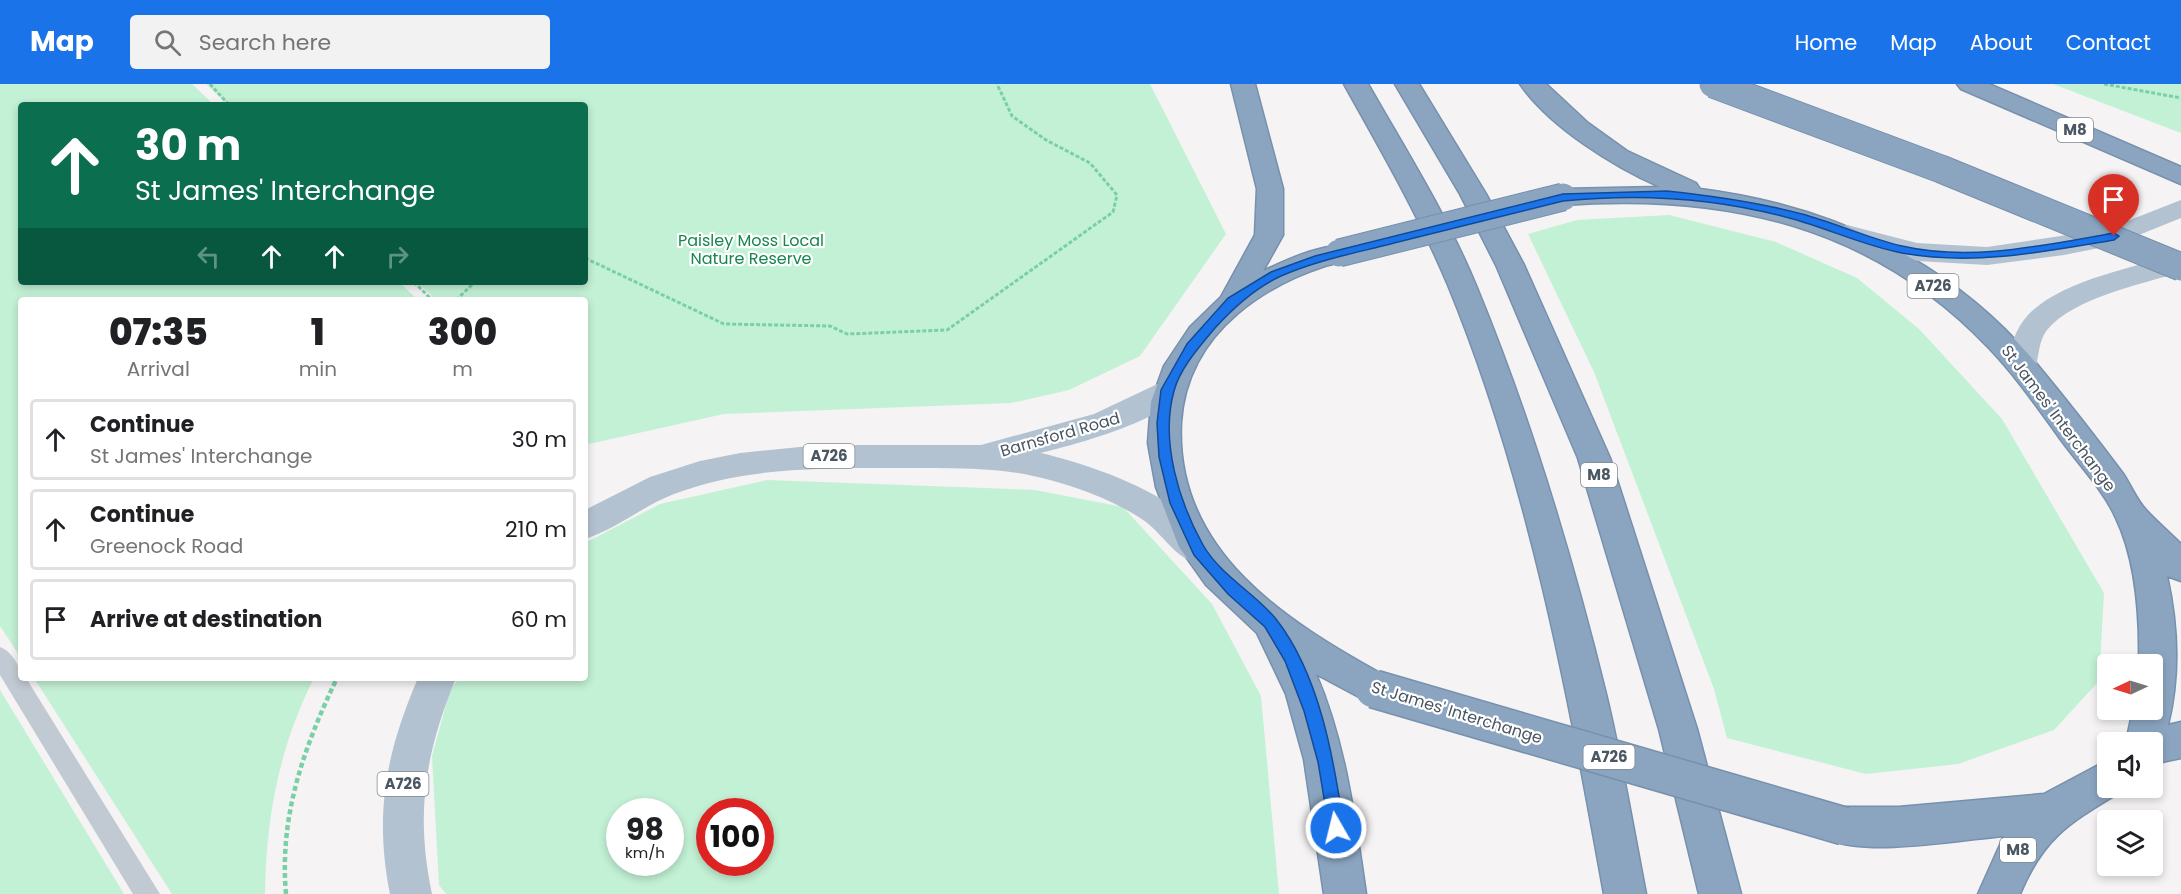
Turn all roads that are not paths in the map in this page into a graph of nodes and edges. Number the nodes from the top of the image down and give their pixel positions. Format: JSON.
{"nodes":[{"id":1,"x":1356,"y":84,"type":"edge"},
{"id":2,"x":1407,"y":84,"type":"edge"},
{"id":3,"x":1532,"y":84,"type":"edge"},
{"id":4,"x":1713,"y":84,"type":"edge"},
{"id":5,"x":1969,"y":84,"type":"edge"},
{"id":6,"x":1241,"y":87,"type":"edge"},
{"id":7,"x":2181,"y":176,"type":"edge"},
{"id":8,"x":1712,"y":197,"type":"junction"},
{"id":9,"x":2181,"y":208,"type":"edge"},
{"id":10,"x":1828,"y":227,"type":"junction"},
{"id":11,"x":2181,"y":265,"type":"edge"},
{"id":12,"x":1232,"y":301,"type":"junction"},
{"id":13,"x":2022,"y":366,"type":"junction"},
{"id":14,"x":1168,"y":390,"type":"junction"},
{"id":15,"x":982,"y":456,"type":"junction"},
{"id":16,"x":2132,"y":515,"type":"junction"},
{"id":17,"x":588,"y":524,"type":"edge"},
{"id":18,"x":1199,"y":551,"type":"junction"},
{"id":19,"x":2181,"y":567,"type":"edge"},
{"id":20,"x":1270,"y":623,"type":"junction"},
{"id":21,"x":0,"y":656,"type":"edge"},
{"id":22,"x":436,"y":681,"type":"edge"},
{"id":23,"x":2148,"y":732,"type":"edge"},
{"id":24,"x":2181,"y":740,"type":"edge"},
{"id":25,"x":2163,"y":744,"type":"edge"},
{"id":26,"x":2097,"y":785,"type":"edge"},
{"id":27,"x":2050,"y":813,"type":"junction"},
{"id":28,"x":147,"y":894,"type":"edge"},
{"id":29,"x":411,"y":894,"type":"edge"},
{"id":30,"x":1346,"y":894,"type":"edge"},
{"id":31,"x":1625,"y":894,"type":"edge"},
{"id":32,"x":1720,"y":894,"type":"edge"},
{"id":33,"x":1999,"y":894,"type":"edge"}],
"edges":[{"from":1,"to":31,"type":"highway"},
{"from":2,"to":32,"type":"highway","number":"M8"},
{"from":3,"to":8,"type":"highway"},
{"from":4,"to":11,"type":"highway","bridge":true},
{"from":5,"to":7,"type":"highway","number":"M8"},
{"from":6,"to":12,"type":"highway"},
{"from":8,"to":10,"type":"highway","name":"St James' Interchange","number":"A726"},
{"from":8,"to":12,"type":"highway","name":"St James' Interchange","number":"A726","bridge":true},
{"from":9,"to":10,"type":"main road","number":"A726"},
{"from":10,"to":13,"type":"highway","name":"St James' Interchange","number":"A726"},
{"from":11,"to":13,"type":"main road"},
{"from":12,"to":14,"type":"highway","name":"St James' Interchange","number":"A726"},
{"from":13,"to":16,"type":"highway","name":"St James' Interchange","number":"A726"},
{"from":14,"to":15,"type":"main road","name":"Barnsford Road","number":"A726"},
{"from":14,"to":18,"type":"highway","name":"St James' Interchange","number":"A726"},
{"from":15,"to":17,"type":"main road","name":"Barnsford Road","number":"A726"},
{"from":15,"to":18,"type":"main road","name":"Barnsford Road","number":"A726"},
{"from":16,"to":19,"type":"highway"},
{"from":16,"to":23,"type":"highway","name":"St James' Interchange","number":"A726"},
{"from":18,"to":20,"type":"highway","name":"St James' Interchange","number":"A726"},
{"from":20,"to":27,"type":"highway","name":"St James' Interchange","number":"A726","bridge":true},
{"from":20,"to":30,"type":"highway"},
{"from":21,"to":28,"type":"lane"},
{"from":22,"to":29,"type":"main road","number":"A726"},
{"from":24,"to":25,"type":"highway"},
{"from":26,"to":27,"type":"highway","name":"St James' Interchange","number":"A726"},
{"from":27,"to":33,"type":"highway","number":"M8"}]}
